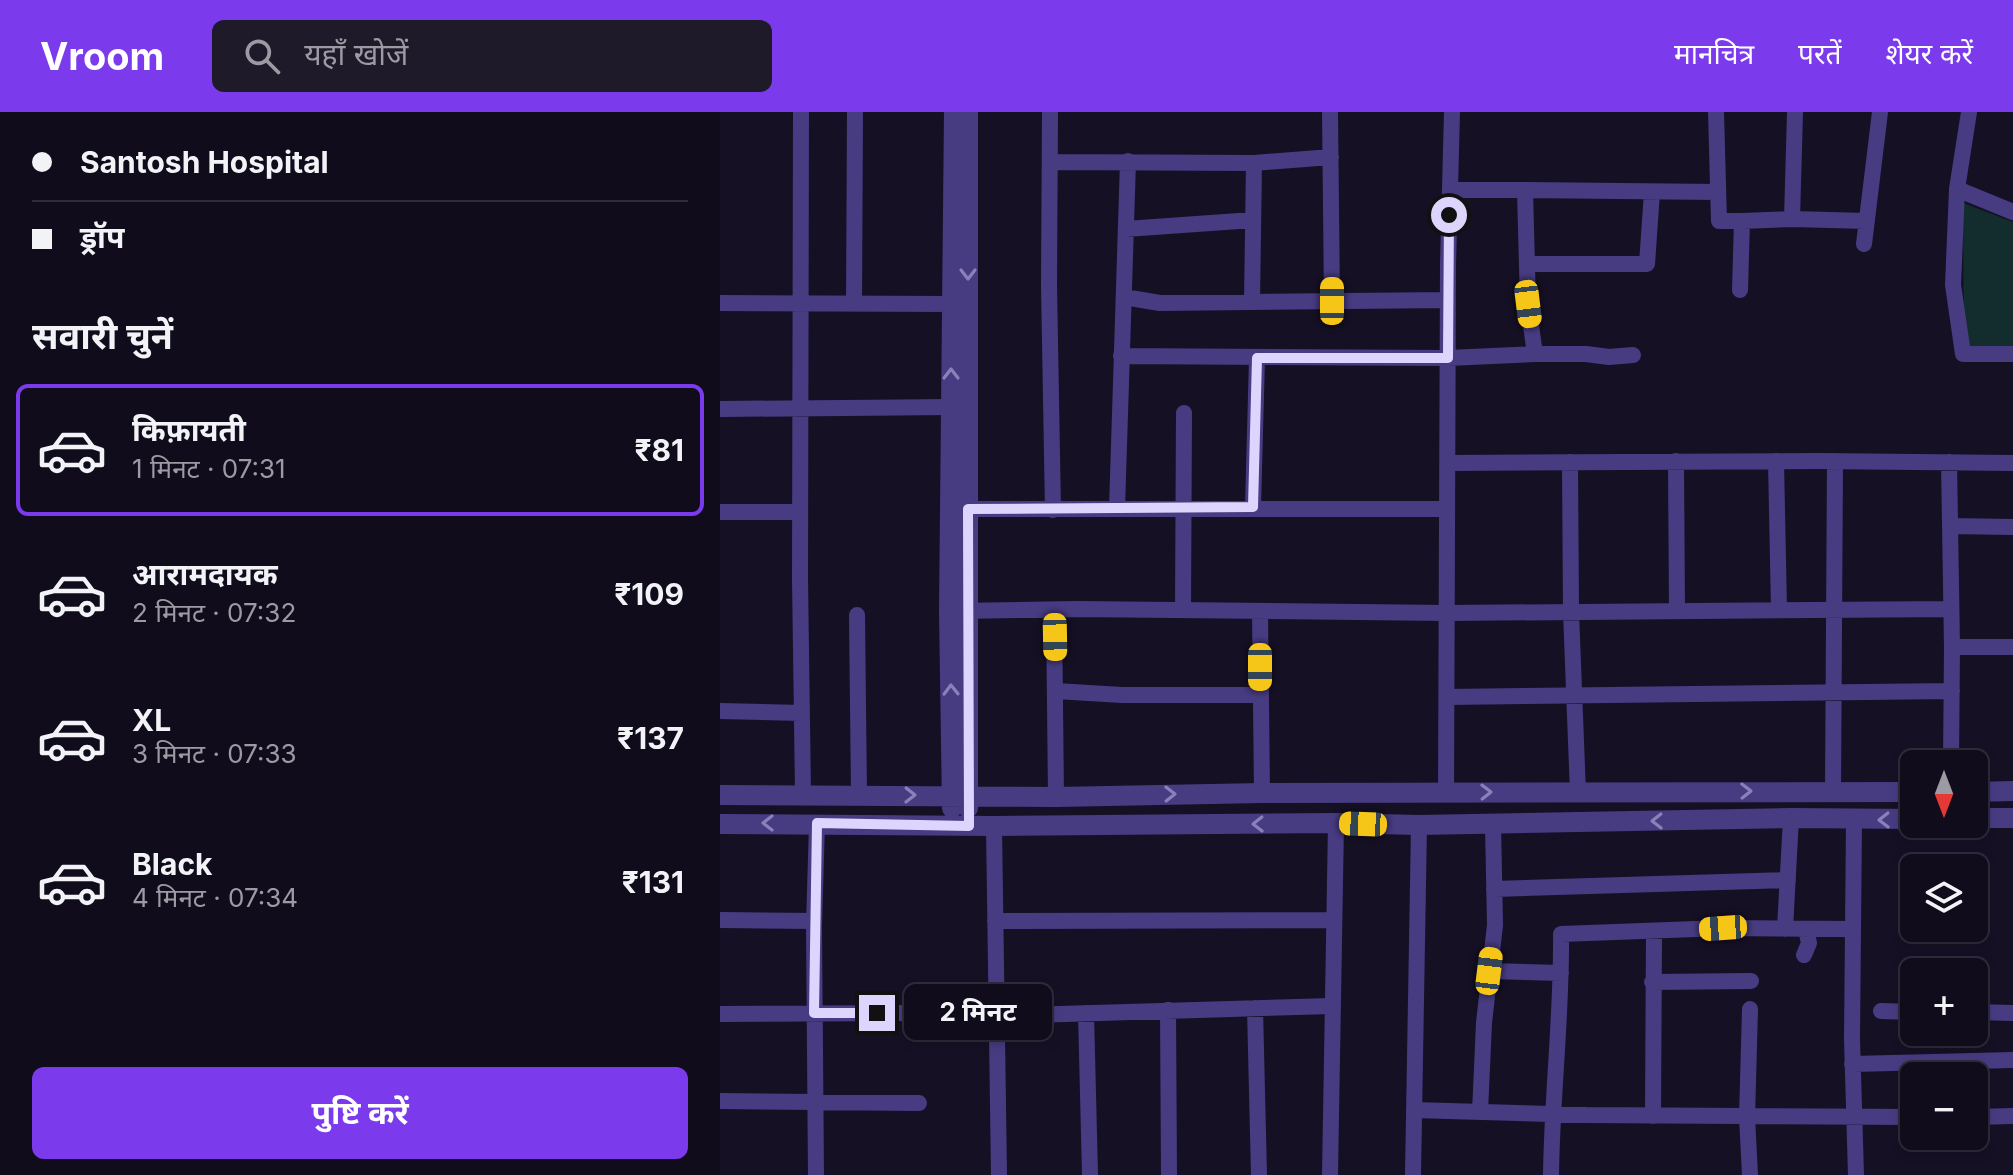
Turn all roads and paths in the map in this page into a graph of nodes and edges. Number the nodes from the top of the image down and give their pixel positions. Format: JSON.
{"nodes":[{"id":1,"x":801,"y":112,"type":"edge"},
{"id":2,"x":855,"y":112,"type":"edge"},
{"id":3,"x":954,"y":112,"type":"edge"},
{"id":4,"x":968,"y":112,"type":"edge"},
{"id":5,"x":1050,"y":112,"type":"edge"},
{"id":6,"x":1330,"y":112,"type":"edge"},
{"id":7,"x":1452,"y":112,"type":"edge"},
{"id":8,"x":1716,"y":112,"type":"edge"},
{"id":9,"x":1795,"y":112,"type":"edge"},
{"id":10,"x":1880,"y":112,"type":"edge"},
{"id":11,"x":1969,"y":112,"type":"edge"},
{"id":12,"x":1331,"y":157,"type":"junction"},
{"id":13,"x":1128,"y":161,"type":"junction"},
{"id":14,"x":1051,"y":162,"type":"junction"},
{"id":15,"x":1254,"y":163,"type":"junction"},
{"id":16,"x":1957,"y":189,"type":"junction"},
{"id":17,"x":1450,"y":190,"type":"junction"},
{"id":18,"x":1525,"y":190,"type":"junction"},
{"id":19,"x":1652,"y":192,"type":"junction"},
{"id":20,"x":1718,"y":192,"type":"junction"},
{"id":21,"x":2013,"y":212,"type":"edge"},
{"id":22,"x":1792,"y":219,"type":"junction"},
{"id":23,"x":1253,"y":220,"type":"junction"},
{"id":24,"x":1742,"y":221,"type":"junction"},
{"id":25,"x":1867,"y":221,"type":"junction"},
{"id":26,"x":1126,"y":229,"type":"junction"},
{"id":27,"x":1864,"y":244,"type":"dead end"},
{"id":28,"x":1527,"y":264,"type":"junction"},
{"id":29,"x":1740,"y":290,"type":"dead end"},
{"id":30,"x":1124,"y":297,"type":"junction"},
{"id":31,"x":1448,"y":300,"type":"junction"},
{"id":32,"x":1252,"y":301,"type":"junction"},
{"id":33,"x":1332,"y":301,"type":"junction"},
{"id":34,"x":720,"y":303,"type":"edge"},
{"id":35,"x":801,"y":304,"type":"junction"},
{"id":36,"x":854,"y":304,"type":"junction"},
{"id":37,"x":952,"y":304,"type":"junction"},
{"id":38,"x":1535,"y":354,"type":"junction"},
{"id":39,"x":2013,"y":354,"type":"edge"},
{"id":40,"x":1633,"y":355,"type":"dead end"},
{"id":41,"x":1121,"y":356,"type":"junction"},
{"id":42,"x":1257,"y":358,"type":"junction"},
{"id":43,"x":1448,"y":358,"type":"junction"},
{"id":44,"x":951,"y":407,"type":"junction"},
{"id":45,"x":801,"y":408,"type":"junction"},
{"id":46,"x":720,"y":409,"type":"edge"},
{"id":47,"x":1184,"y":413,"type":"dead end"},
{"id":48,"x":1676,"y":461,"type":"junction"},
{"id":49,"x":1776,"y":461,"type":"junction"},
{"id":50,"x":1835,"y":461,"type":"junction"},
{"id":51,"x":1570,"y":462,"type":"junction"},
{"id":52,"x":1949,"y":462,"type":"junction"},
{"id":53,"x":1448,"y":463,"type":"junction"},
{"id":54,"x":2013,"y":463,"type":"edge"},
{"id":55,"x":1253,"y":507,"type":"junction"},
{"id":56,"x":1182,"y":508,"type":"junction"},
{"id":57,"x":959,"y":509,"type":"junction"},
{"id":58,"x":1117,"y":509,"type":"junction"},
{"id":59,"x":1447,"y":509,"type":"junction"},
{"id":60,"x":1053,"y":510,"type":"junction"},
{"id":61,"x":720,"y":512,"type":"edge"},
{"id":62,"x":800,"y":512,"type":"junction"},
{"id":63,"x":1950,"y":526,"type":"junction"},
{"id":64,"x":2013,"y":527,"type":"edge"},
{"id":65,"x":1951,"y":609,"type":"junction"},
{"id":66,"x":1054,"y":610,"type":"junction"},
{"id":67,"x":1183,"y":610,"type":"junction"},
{"id":68,"x":1779,"y":610,"type":"junction"},
{"id":69,"x":1835,"y":610,"type":"junction"},
{"id":70,"x":959,"y":611,"type":"junction"},
{"id":71,"x":1260,"y":611,"type":"junction"},
{"id":72,"x":1677,"y":611,"type":"junction"},
{"id":73,"x":1571,"y":612,"type":"junction"},
{"id":74,"x":1447,"y":613,"type":"junction"},
{"id":75,"x":857,"y":615,"type":"dead end"},
{"id":76,"x":1952,"y":647,"type":"junction"},
{"id":77,"x":2013,"y":647,"type":"edge"},
{"id":78,"x":1056,"y":691,"type":"junction"},
{"id":79,"x":1952,"y":691,"type":"junction"},
{"id":80,"x":1834,"y":694,"type":"junction"},
{"id":81,"x":1260,"y":695,"type":"junction"},
{"id":82,"x":1574,"y":696,"type":"junction"},
{"id":83,"x":1447,"y":697,"type":"junction"},
{"id":84,"x":720,"y":711,"type":"edge"},
{"id":85,"x":801,"y":713,"type":"junction"},
{"id":86,"x":1951,"y":750,"type":"edge"},
{"id":87,"x":2013,"y":791,"type":"edge"},
{"id":88,"x":1833,"y":792,"type":"junction"},
{"id":89,"x":1900,"y":792,"type":"edge"},
{"id":90,"x":1988,"y":792,"type":"edge"},
{"id":91,"x":1262,"y":793,"type":"junction"},
{"id":92,"x":1446,"y":793,"type":"junction"},
{"id":93,"x":1578,"y":793,"type":"junction"},
{"id":94,"x":803,"y":794,"type":"junction"},
{"id":95,"x":859,"y":794,"type":"junction"},
{"id":96,"x":720,"y":795,"type":"edge"},
{"id":97,"x":960,"y":796,"type":"junction"},
{"id":98,"x":1056,"y":797,"type":"junction"},
{"id":99,"x":1791,"y":818,"type":"junction"},
{"id":100,"x":1988,"y":818,"type":"edge"},
{"id":101,"x":2013,"y":818,"type":"edge"},
{"id":102,"x":1900,"y":819,"type":"edge"},
{"id":103,"x":1854,"y":820,"type":"junction"},
{"id":104,"x":817,"y":823,"type":"junction"},
{"id":105,"x":1336,"y":823,"type":"junction"},
{"id":106,"x":720,"y":824,"type":"edge"},
{"id":107,"x":1493,"y":824,"type":"junction"},
{"id":108,"x":1419,"y":825,"type":"junction"},
{"id":109,"x":961,"y":826,"type":"junction"},
{"id":110,"x":994,"y":826,"type":"junction"},
{"id":111,"x":1788,"y":880,"type":"junction"},
{"id":112,"x":1494,"y":889,"type":"junction"},
{"id":113,"x":720,"y":920,"type":"edge"},
{"id":114,"x":1334,"y":920,"type":"junction"},
{"id":115,"x":814,"y":921,"type":"junction"},
{"id":116,"x":995,"y":921,"type":"junction"},
{"id":117,"x":1785,"y":929,"type":"junction"},
{"id":118,"x":1806,"y":929,"type":"junction"},
{"id":119,"x":1853,"y":929,"type":"junction"},
{"id":120,"x":1654,"y":932,"type":"junction"},
{"id":121,"x":1804,"y":955,"type":"dead end"},
{"id":122,"x":1489,"y":971,"type":"junction"},
{"id":123,"x":1561,"y":973,"type":"junction"},
{"id":124,"x":1751,"y":981,"type":"dead end"},
{"id":125,"x":1652,"y":982,"type":"junction"},
{"id":126,"x":1332,"y":1006,"type":"junction"},
{"id":127,"x":1255,"y":1008,"type":"junction"},
{"id":128,"x":1750,"y":1009,"type":"dead end"},
{"id":129,"x":1168,"y":1010,"type":"junction"},
{"id":130,"x":1881,"y":1011,"type":"dead end"},
{"id":131,"x":1900,"y":1012,"type":"edge"},
{"id":132,"x":1988,"y":1012,"type":"edge"},
{"id":133,"x":814,"y":1013,"type":"junction"},
{"id":134,"x":908,"y":1013,"type":"dead end"},
{"id":135,"x":1086,"y":1013,"type":"junction"},
{"id":136,"x":2013,"y":1013,"type":"edge"},
{"id":137,"x":720,"y":1014,"type":"edge"},
{"id":138,"x":995,"y":1016,"type":"junction"},
{"id":139,"x":2013,"y":1060,"type":"edge"},
{"id":140,"x":1852,"y":1064,"type":"junction"},
{"id":141,"x":815,"y":1100,"type":"junction"},
{"id":142,"x":720,"y":1101,"type":"edge"},
{"id":143,"x":919,"y":1103,"type":"dead end"},
{"id":144,"x":1414,"y":1110,"type":"junction"},
{"id":145,"x":1480,"y":1112,"type":"junction"},
{"id":146,"x":1552,"y":1115,"type":"junction"},
{"id":147,"x":1653,"y":1116,"type":"junction"},
{"id":148,"x":2013,"y":1116,"type":"edge"},
{"id":149,"x":1747,"y":1117,"type":"junction"},
{"id":150,"x":1854,"y":1117,"type":"junction"},
{"id":151,"x":1900,"y":1117,"type":"edge"},
{"id":152,"x":1988,"y":1117,"type":"edge"},
{"id":153,"x":816,"y":1175,"type":"edge"},
{"id":154,"x":999,"y":1175,"type":"edge"},
{"id":155,"x":1090,"y":1175,"type":"edge"},
{"id":156,"x":1169,"y":1175,"type":"edge"},
{"id":157,"x":1259,"y":1175,"type":"edge"},
{"id":158,"x":1330,"y":1175,"type":"edge"},
{"id":159,"x":1413,"y":1175,"type":"edge"},
{"id":160,"x":1551,"y":1175,"type":"edge"},
{"id":161,"x":1750,"y":1175,"type":"edge"},
{"id":162,"x":1856,"y":1175,"type":"edge"}],
"edges":[{"from":1,"to":35,"type":"street"},
{"from":2,"to":36,"type":"street"},
{"from":3,"to":37,"type":"street"},
{"from":4,"to":57,"type":"street","one_way":true},
{"from":5,"to":14,"type":"street"},
{"from":6,"to":12,"type":"street"},
{"from":7,"to":17,"type":"street"},
{"from":8,"to":20,"type":"street"},
{"from":9,"to":22,"type":"street"},
{"from":10,"to":25,"type":"street"},
{"from":11,"to":16,"type":"street"},
{"from":12,"to":15,"type":"street"},
{"from":12,"to":33,"type":"street"},
{"from":13,"to":14,"type":"street"},
{"from":13,"to":15,"type":"street"},
{"from":13,"to":26,"type":"street"},
{"from":14,"to":60,"type":"street"},
{"from":15,"to":23,"type":"street"},
{"from":16,"to":21,"type":"street"},
{"from":16,"to":39,"type":"street"},
{"from":17,"to":18,"type":"street"},
{"from":17,"to":31,"type":"street"},
{"from":18,"to":19,"type":"street"},
{"from":18,"to":28,"type":"street"},
{"from":19,"to":20,"type":"street"},
{"from":19,"to":28,"type":"street"},
{"from":20,"to":24,"type":"street"},
{"from":22,"to":24,"type":"street"},
{"from":22,"to":25,"type":"street"},
{"from":23,"to":26,"type":"street"},
{"from":23,"to":32,"type":"street"},
{"from":24,"to":29,"type":"street"},
{"from":25,"to":27,"type":"street"},
{"from":26,"to":30,"type":"street"},
{"from":28,"to":38,"type":"street"},
{"from":30,"to":32,"type":"street"},
{"from":30,"to":41,"type":"street"},
{"from":31,"to":33,"type":"street"},
{"from":31,"to":43,"type":"street"},
{"from":32,"to":33,"type":"street"},
{"from":34,"to":35,"type":"street"},
{"from":35,"to":36,"type":"street"},
{"from":35,"to":45,"type":"street"},
{"from":36,"to":37,"type":"street"},
{"from":44,"to":37,"type":"street","one_way":true},
{"from":38,"to":40,"type":"street"},
{"from":38,"to":43,"type":"street"},
{"from":41,"to":42,"type":"street"},
{"from":41,"to":58,"type":"street"},
{"from":42,"to":43,"type":"street"},
{"from":42,"to":55,"type":"street"},
{"from":43,"to":53,"type":"street"},
{"from":44,"to":45,"type":"street"},
{"from":44,"to":57,"type":"street"},
{"from":45,"to":46,"type":"street"},
{"from":45,"to":62,"type":"street"},
{"from":47,"to":56,"type":"street"},
{"from":48,"to":49,"type":"street"},
{"from":48,"to":51,"type":"street"},
{"from":48,"to":72,"type":"street"},
{"from":49,"to":50,"type":"street"},
{"from":49,"to":68,"type":"street"},
{"from":50,"to":52,"type":"street"},
{"from":50,"to":69,"type":"street"},
{"from":51,"to":53,"type":"street"},
{"from":51,"to":73,"type":"street"},
{"from":52,"to":54,"type":"street"},
{"from":52,"to":63,"type":"street"},
{"from":53,"to":59,"type":"street"},
{"from":55,"to":56,"type":"street"},
{"from":55,"to":59,"type":"street"},
{"from":56,"to":58,"type":"street"},
{"from":56,"to":67,"type":"street"},
{"from":57,"to":60,"type":"street"},
{"from":57,"to":70,"type":"street"},
{"from":58,"to":60,"type":"street"},
{"from":59,"to":74,"type":"street"},
{"from":61,"to":62,"type":"street"},
{"from":62,"to":85,"type":"street"},
{"from":63,"to":64,"type":"street"},
{"from":63,"to":65,"type":"street"},
{"from":65,"to":69,"type":"street"},
{"from":65,"to":76,"type":"street"},
{"from":66,"to":67,"type":"street"},
{"from":66,"to":70,"type":"street"},
{"from":66,"to":78,"type":"street"},
{"from":67,"to":71,"type":"street"},
{"from":68,"to":69,"type":"street"},
{"from":68,"to":72,"type":"street"},
{"from":69,"to":80,"type":"street"},
{"from":70,"to":97,"type":"street"},
{"from":71,"to":74,"type":"street"},
{"from":71,"to":81,"type":"street"},
{"from":72,"to":73,"type":"street"},
{"from":73,"to":74,"type":"street"},
{"from":73,"to":82,"type":"street"},
{"from":74,"to":83,"type":"street"},
{"from":75,"to":95,"type":"street"},
{"from":76,"to":77,"type":"street"},
{"from":76,"to":79,"type":"street"},
{"from":78,"to":81,"type":"street"},
{"from":78,"to":98,"type":"street"},
{"from":79,"to":80,"type":"street"},
{"from":79,"to":86,"type":"street"},
{"from":80,"to":82,"type":"street"},
{"from":80,"to":88,"type":"street"},
{"from":81,"to":91,"type":"street"},
{"from":82,"to":83,"type":"street"},
{"from":82,"to":93,"type":"street"},
{"from":83,"to":92,"type":"street"},
{"from":84,"to":85,"type":"street"},
{"from":85,"to":94,"type":"street"},
{"from":87,"to":90,"type":"street"},
{"from":88,"to":89,"type":"street"},
{"from":93,"to":88,"type":"street","one_way":true},
{"from":91,"to":92,"type":"street"},
{"from":98,"to":91,"type":"street","one_way":true},
{"from":92,"to":93,"type":"street","one_way":true},
{"from":94,"to":95,"type":"street"},
{"from":94,"to":96,"type":"street"},
{"from":95,"to":97,"type":"street","one_way":true},
{"from":97,"to":98,"type":"street"},
{"from":97,"to":109,"type":"street"},
{"from":99,"to":103,"type":"street"},
{"from":99,"to":107,"type":"street","one_way":true},
{"from":99,"to":111,"type":"street"},
{"from":100,"to":101,"type":"street"},
{"from":102,"to":103,"type":"street","one_way":true},
{"from":103,"to":119,"type":"street"},
{"from":104,"to":106,"type":"street","one_way":true},
{"from":104,"to":109,"type":"street"},
{"from":104,"to":115,"type":"street"},
{"from":105,"to":108,"type":"street"},
{"from":105,"to":110,"type":"street","one_way":true},
{"from":105,"to":114,"type":"street"},
{"from":107,"to":108,"type":"street"},
{"from":107,"to":112,"type":"street"},
{"from":108,"to":144,"type":"street"},
{"from":109,"to":110,"type":"street"},
{"from":110,"to":116,"type":"street"},
{"from":111,"to":112,"type":"street"},
{"from":111,"to":117,"type":"street"},
{"from":112,"to":122,"type":"street"},
{"from":113,"to":115,"type":"street"},
{"from":114,"to":116,"type":"street"},
{"from":114,"to":126,"type":"street"},
{"from":115,"to":133,"type":"street"},
{"from":116,"to":138,"type":"street"},
{"from":117,"to":118,"type":"street"},
{"from":117,"to":120,"type":"street"},
{"from":118,"to":119,"type":"street"},
{"from":118,"to":121,"type":"street"},
{"from":119,"to":140,"type":"street"},
{"from":120,"to":123,"type":"street"},
{"from":120,"to":125,"type":"street"},
{"from":122,"to":123,"type":"street"},
{"from":122,"to":145,"type":"street"},
{"from":123,"to":146,"type":"street"},
{"from":124,"to":125,"type":"street"},
{"from":125,"to":147,"type":"street"},
{"from":126,"to":127,"type":"street"},
{"from":126,"to":158,"type":"street"},
{"from":127,"to":129,"type":"street"},
{"from":127,"to":157,"type":"street"},
{"from":128,"to":149,"type":"street"},
{"from":129,"to":135,"type":"street"},
{"from":129,"to":156,"type":"street"},
{"from":130,"to":131,"type":"street"},
{"from":132,"to":136,"type":"street"},
{"from":133,"to":134,"type":"street"},
{"from":133,"to":137,"type":"street"},
{"from":133,"to":141,"type":"street"},
{"from":135,"to":138,"type":"street"},
{"from":135,"to":155,"type":"street"},
{"from":138,"to":154,"type":"street"},
{"from":139,"to":140,"type":"street"},
{"from":140,"to":150,"type":"street"},
{"from":141,"to":142,"type":"street"},
{"from":141,"to":143,"type":"street"},
{"from":141,"to":153,"type":"street"},
{"from":144,"to":145,"type":"street"},
{"from":144,"to":159,"type":"street"},
{"from":145,"to":146,"type":"street"},
{"from":146,"to":147,"type":"street"},
{"from":146,"to":160,"type":"street"},
{"from":147,"to":149,"type":"street"},
{"from":148,"to":152,"type":"street"},
{"from":149,"to":150,"type":"street"},
{"from":149,"to":161,"type":"street"},
{"from":150,"to":151,"type":"street"},
{"from":150,"to":162,"type":"street"}]}
